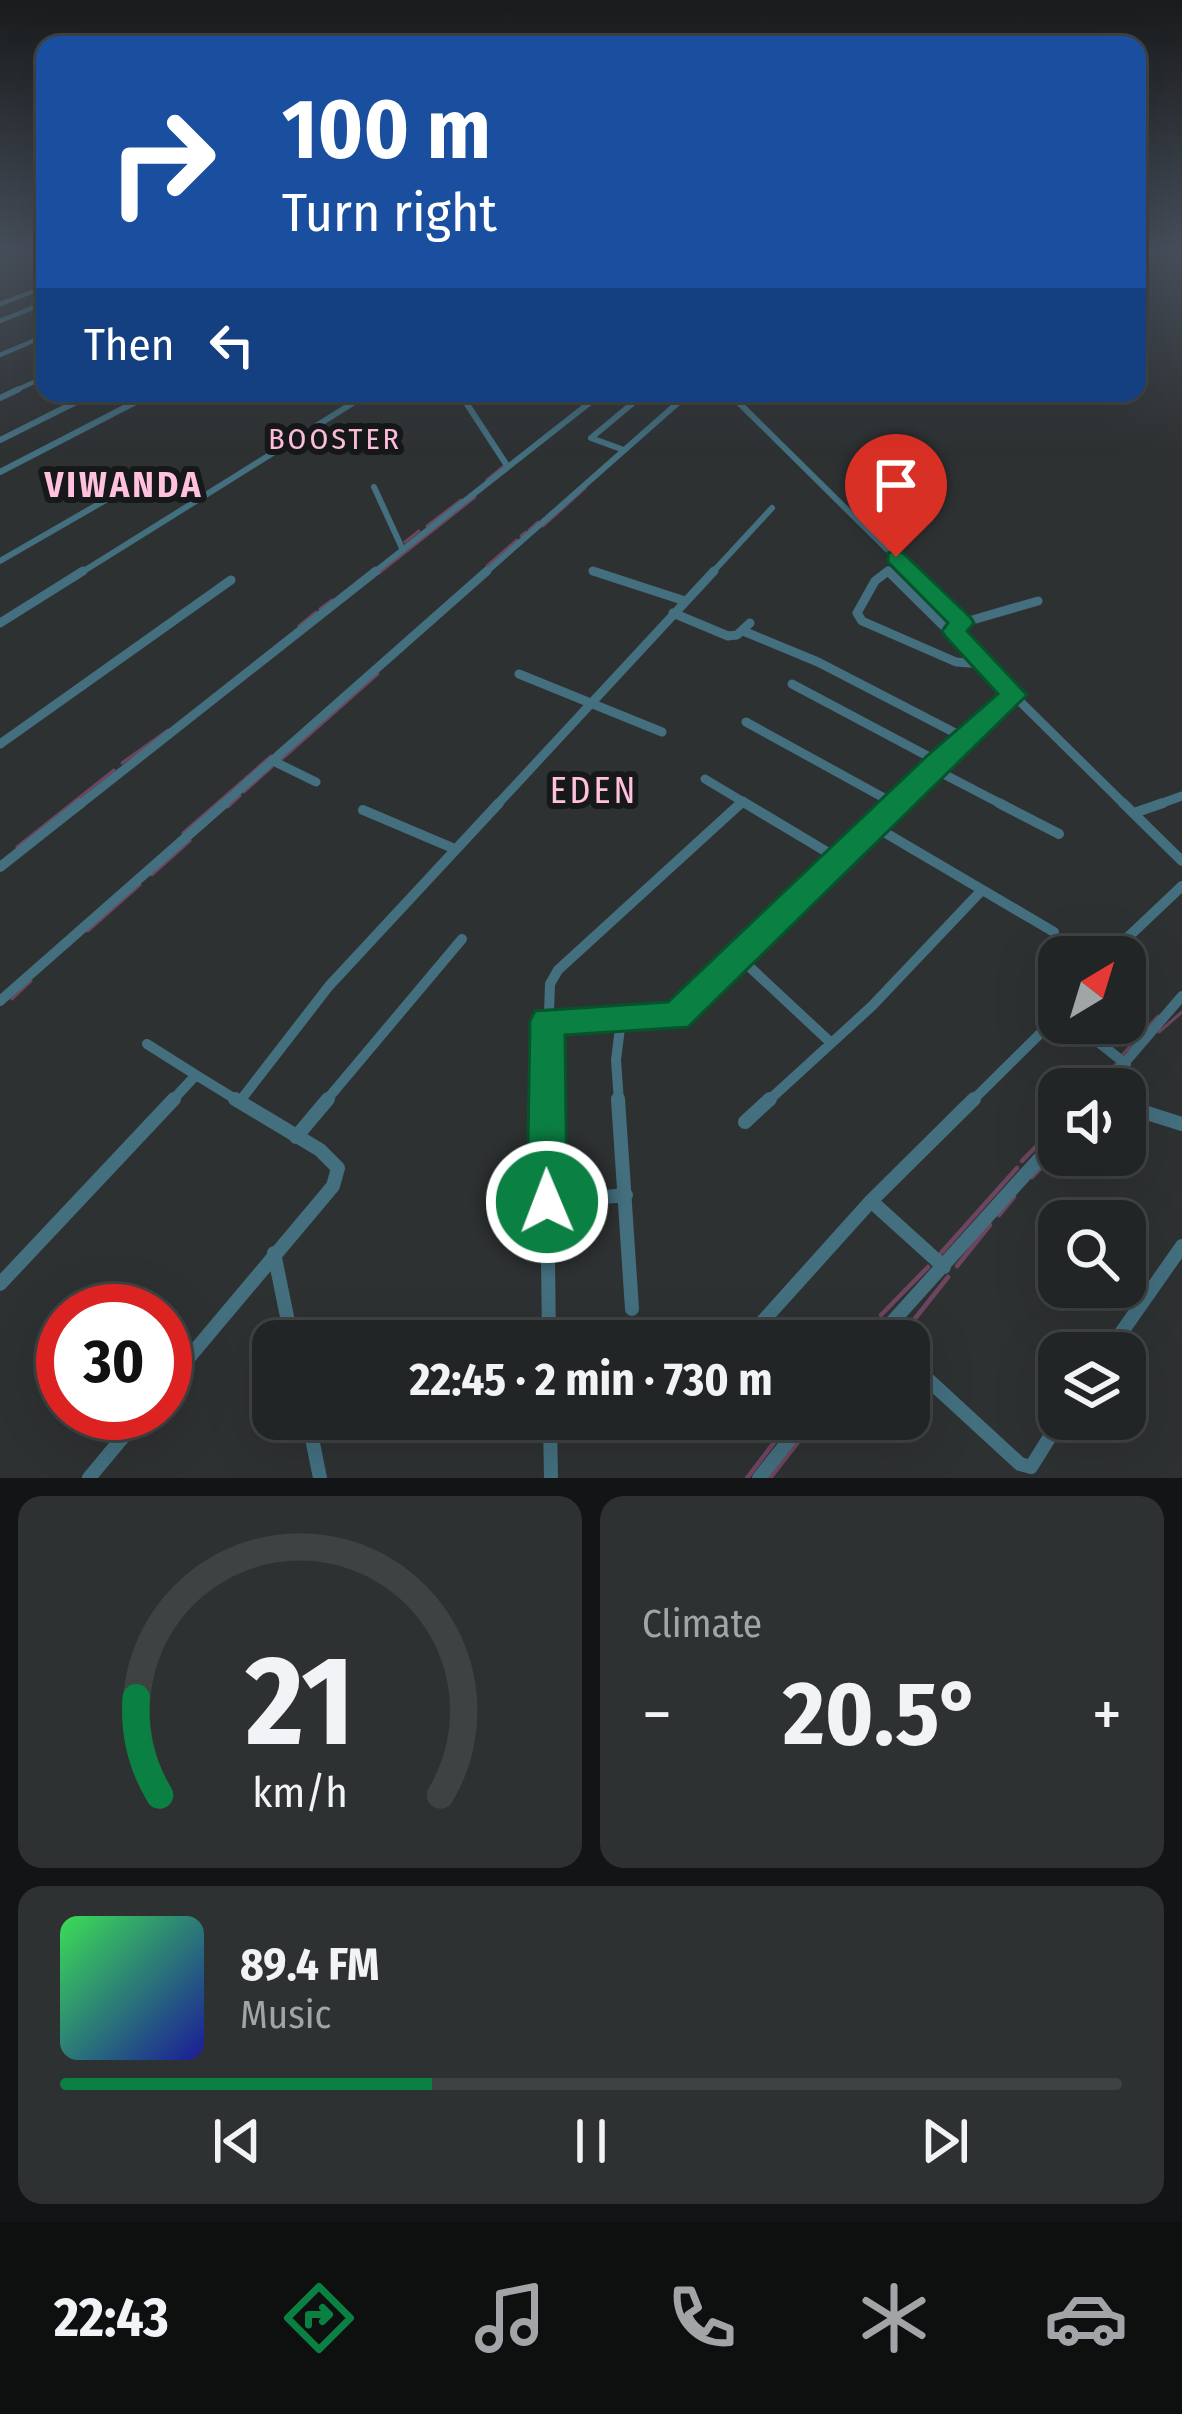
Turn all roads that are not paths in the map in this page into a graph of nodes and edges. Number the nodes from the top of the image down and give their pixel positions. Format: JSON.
{"nodes":[{"id":1,"x":36,"y":340,"type":"edge"},
{"id":2,"x":0,"y":355,"type":"edge"},
{"id":3,"x":36,"y":381,"type":"edge"},
{"id":4,"x":0,"y":398,"type":"edge"},
{"id":5,"x":76,"y":402,"type":"edge"},
{"id":6,"x":136,"y":402,"type":"edge"},
{"id":7,"x":355,"y":402,"type":"edge"},
{"id":8,"x":466,"y":402,"type":"edge"},
{"id":9,"x":591,"y":402,"type":"edge"},
{"id":10,"x":634,"y":402,"type":"edge"},
{"id":11,"x":679,"y":402,"type":"edge"},
{"id":12,"x":738,"y":402,"type":"edge"},
{"id":13,"x":0,"y":440,"type":"edge"},
{"id":14,"x":624,"y":450,"type":"junction"},
{"id":15,"x":885,"y":464,"type":"dead end"},
{"id":16,"x":508,"y":467,"type":"junction"},
{"id":17,"x":0,"y":472,"type":"edge"},
{"id":18,"x":130,"y":486,"type":"dead end"},
{"id":19,"x":374,"y":487,"type":"dead end"},
{"id":20,"x":772,"y":508,"type":"dead end"},
{"id":21,"x":402,"y":548,"type":"junction"},
{"id":22,"x":0,"y":560,"type":"edge"},
{"id":23,"x":593,"y":571,"type":"dead end"},
{"id":24,"x":231,"y":580,"type":"dead end"},
{"id":25,"x":685,"y":601,"type":"junction"},
{"id":26,"x":1038,"y":601,"type":"dead end"},
{"id":27,"x":673,"y":613,"type":"junction"},
{"id":28,"x":0,"y":623,"type":"edge"},
{"id":29,"x":958,"y":627,"type":"junction"},
{"id":30,"x":987,"y":664,"type":"junction"},
{"id":31,"x":519,"y":674,"type":"dead end"},
{"id":32,"x":792,"y":684,"type":"dead end"},
{"id":33,"x":1014,"y":695,"type":"junction"},
{"id":34,"x":592,"y":703,"type":"junction"},
{"id":35,"x":746,"y":722,"type":"dead end"},
{"id":36,"x":662,"y":732,"type":"dead end"},
{"id":37,"x":963,"y":737,"type":"junction"},
{"id":38,"x":0,"y":744,"type":"edge"},
{"id":39,"x":272,"y":761,"type":"junction"},
{"id":40,"x":935,"y":765,"type":"junction"},
{"id":41,"x":705,"y":779,"type":"dead end"},
{"id":42,"x":316,"y":782,"type":"dead end"},
{"id":43,"x":1182,"y":796,"type":"edge"},
{"id":44,"x":743,"y":801,"type":"junction"},
{"id":45,"x":895,"y":804,"type":"junction"},
{"id":46,"x":363,"y":810,"type":"dead end"},
{"id":47,"x":1134,"y":813,"type":"junction"},
{"id":48,"x":872,"y":826,"type":"junction"},
{"id":49,"x":1059,"y":834,"type":"dead end"},
{"id":50,"x":455,"y":849,"type":"junction"},
{"id":51,"x":837,"y":858,"type":"junction"},
{"id":52,"x":1182,"y":861,"type":"edge"},
{"id":53,"x":0,"y":867,"type":"edge"},
{"id":54,"x":1182,"y":886,"type":"edge"},
{"id":55,"x":982,"y":890,"type":"junction"},
{"id":56,"x":1054,"y":932,"type":"dead end"},
{"id":57,"x":1129,"y":936,"type":"edge"},
{"id":58,"x":461,"y":939,"type":"dead end"},
{"id":59,"x":740,"y":958,"type":"junction"},
{"id":60,"x":0,"y":1000,"type":"edge"},
{"id":61,"x":1180,"y":1000,"type":"edge"},
{"id":62,"x":621,"y":1020,"type":"junction"},
{"id":63,"x":548,"y":1021,"type":"junction"},
{"id":64,"x":1038,"y":1036,"type":"edge"},
{"id":65,"x":829,"y":1041,"type":"junction"},
{"id":66,"x":147,"y":1044,"type":"dead end"},
{"id":67,"x":1101,"y":1044,"type":"edge"},
{"id":68,"x":1126,"y":1064,"type":"junction"},
{"id":69,"x":1122,"y":1068,"type":"edge"},
{"id":70,"x":196,"y":1075,"type":"junction"},
{"id":71,"x":240,"y":1102,"type":"junction"},
{"id":72,"x":1146,"y":1113,"type":"edge"},
{"id":73,"x":745,"y":1122,"type":"dead end"},
{"id":74,"x":1182,"y":1124,"type":"edge"},
{"id":75,"x":296,"y":1137,"type":"junction"},
{"id":76,"x":1038,"y":1161,"type":"edge"},
{"id":77,"x":626,"y":1195,"type":"junction"},
{"id":78,"x":547,"y":1202,"type":"junction"},
{"id":79,"x":871,"y":1202,"type":"junction"},
{"id":80,"x":1182,"y":1246,"type":"edge"},
{"id":81,"x":274,"y":1253,"type":"junction"},
{"id":82,"x":944,"y":1267,"type":"junction"},
{"id":83,"x":0,"y":1284,"type":"edge"},
{"id":84,"x":632,"y":1309,"type":"dead end"},
{"id":85,"x":288,"y":1320,"type":"edge"},
{"id":86,"x":549,"y":1320,"type":"edge"},
{"id":87,"x":764,"y":1320,"type":"edge"},
{"id":88,"x":897,"y":1320,"type":"edge"},
{"id":89,"x":1122,"y":1332,"type":"edge"},
{"id":90,"x":192,"y":1353,"type":"edge"},
{"id":91,"x":930,"y":1381,"type":"edge"},
{"id":92,"x":120,"y":1440,"type":"edge"},
{"id":93,"x":312,"y":1440,"type":"edge"},
{"id":94,"x":550,"y":1440,"type":"edge"},
{"id":95,"x":789,"y":1440,"type":"edge"},
{"id":96,"x":1049,"y":1440,"type":"edge"},
{"id":97,"x":1030,"y":1473,"type":"edge"},
{"id":98,"x":89,"y":1478,"type":"edge"},
{"id":99,"x":320,"y":1478,"type":"edge"},
{"id":100,"x":551,"y":1478,"type":"edge"},
{"id":101,"x":759,"y":1478,"type":"edge"}],
"edges":[{"from":1,"to":2,"type":"street"},
{"from":3,"to":4,"type":"street"},
{"from":5,"to":13,"type":"street"},
{"from":6,"to":17,"type":"street"},
{"from":7,"to":28,"type":"street"},
{"from":8,"to":16,"type":"street"},
{"from":9,"to":16,"type":"street"},
{"from":10,"to":14,"type":"street"},
{"from":11,"to":14,"type":"street"},
{"from":12,"to":29,"type":"street"},
{"from":14,"to":39,"type":"street"},
{"from":15,"to":29,"type":"street"},
{"from":16,"to":21,"type":"street"},
{"from":18,"to":22,"type":"street"},
{"from":19,"to":21,"type":"street"},
{"from":20,"to":25,"type":"street"},
{"from":21,"to":53,"type":"street"},
{"from":23,"to":25,"type":"street"},
{"from":24,"to":38,"type":"street"},
{"from":25,"to":27,"type":"street"},
{"from":26,"to":29,"type":"street"},
{"from":27,"to":34,"type":"street"},
{"from":27,"to":37,"type":"street"},
{"from":29,"to":30,"type":"street"},
{"from":29,"to":30,"type":"street"},
{"from":30,"to":33,"type":"street"},
{"from":31,"to":34,"type":"street"},
{"from":32,"to":40,"type":"street"},
{"from":33,"to":37,"type":"street"},
{"from":33,"to":47,"type":"street"},
{"from":34,"to":36,"type":"street"},
{"from":34,"to":50,"type":"street"},
{"from":35,"to":45,"type":"street"},
{"from":37,"to":40,"type":"street"},
{"from":39,"to":42,"type":"street"},
{"from":39,"to":60,"type":"street"},
{"from":40,"to":45,"type":"street"},
{"from":40,"to":49,"type":"street"},
{"from":41,"to":44,"type":"street"},
{"from":43,"to":47,"type":"street"},
{"from":44,"to":51,"type":"street"},
{"from":44,"to":63,"type":"street"},
{"from":45,"to":48,"type":"street"},
{"from":46,"to":50,"type":"street"},
{"from":47,"to":52,"type":"street"},
{"from":48,"to":51,"type":"street"},
{"from":48,"to":55,"type":"street"},
{"from":50,"to":71,"type":"street"},
{"from":51,"to":59,"type":"street"},
{"from":54,"to":57,"type":"street"},
{"from":55,"to":56,"type":"street"},
{"from":55,"to":65,"type":"street"},
{"from":58,"to":75,"type":"street"},
{"from":59,"to":62,"type":"street"},
{"from":59,"to":65,"type":"street"},
{"from":61,"to":68,"type":"street"},
{"from":62,"to":63,"type":"street"},
{"from":62,"to":77,"type":"street"},
{"from":63,"to":78,"type":"street"},
{"from":64,"to":79,"type":"street"},
{"from":65,"to":73,"type":"street"},
{"from":66,"to":70,"type":"street"},
{"from":67,"to":68,"type":"street"},
{"from":68,"to":69,"type":"street"},
{"from":70,"to":71,"type":"street"},
{"from":70,"to":83,"type":"street"},
{"from":71,"to":75,"type":"street"},
{"from":72,"to":74,"type":"street"},
{"from":75,"to":81,"type":"street"},
{"from":76,"to":82,"type":"street"},
{"from":77,"to":78,"type":"street"},
{"from":77,"to":84,"type":"street"},
{"from":78,"to":86,"type":"street"},
{"from":79,"to":82,"type":"street"},
{"from":79,"to":87,"type":"street"},
{"from":80,"to":89,"type":"street"},
{"from":81,"to":85,"type":"street"},
{"from":81,"to":90,"type":"street"},
{"from":82,"to":88,"type":"street"},
{"from":91,"to":97,"type":"street"},
{"from":92,"to":98,"type":"street"},
{"from":93,"to":99,"type":"street"},
{"from":94,"to":100,"type":"street"},
{"from":95,"to":101,"type":"street"},
{"from":96,"to":97,"type":"street"}]}
